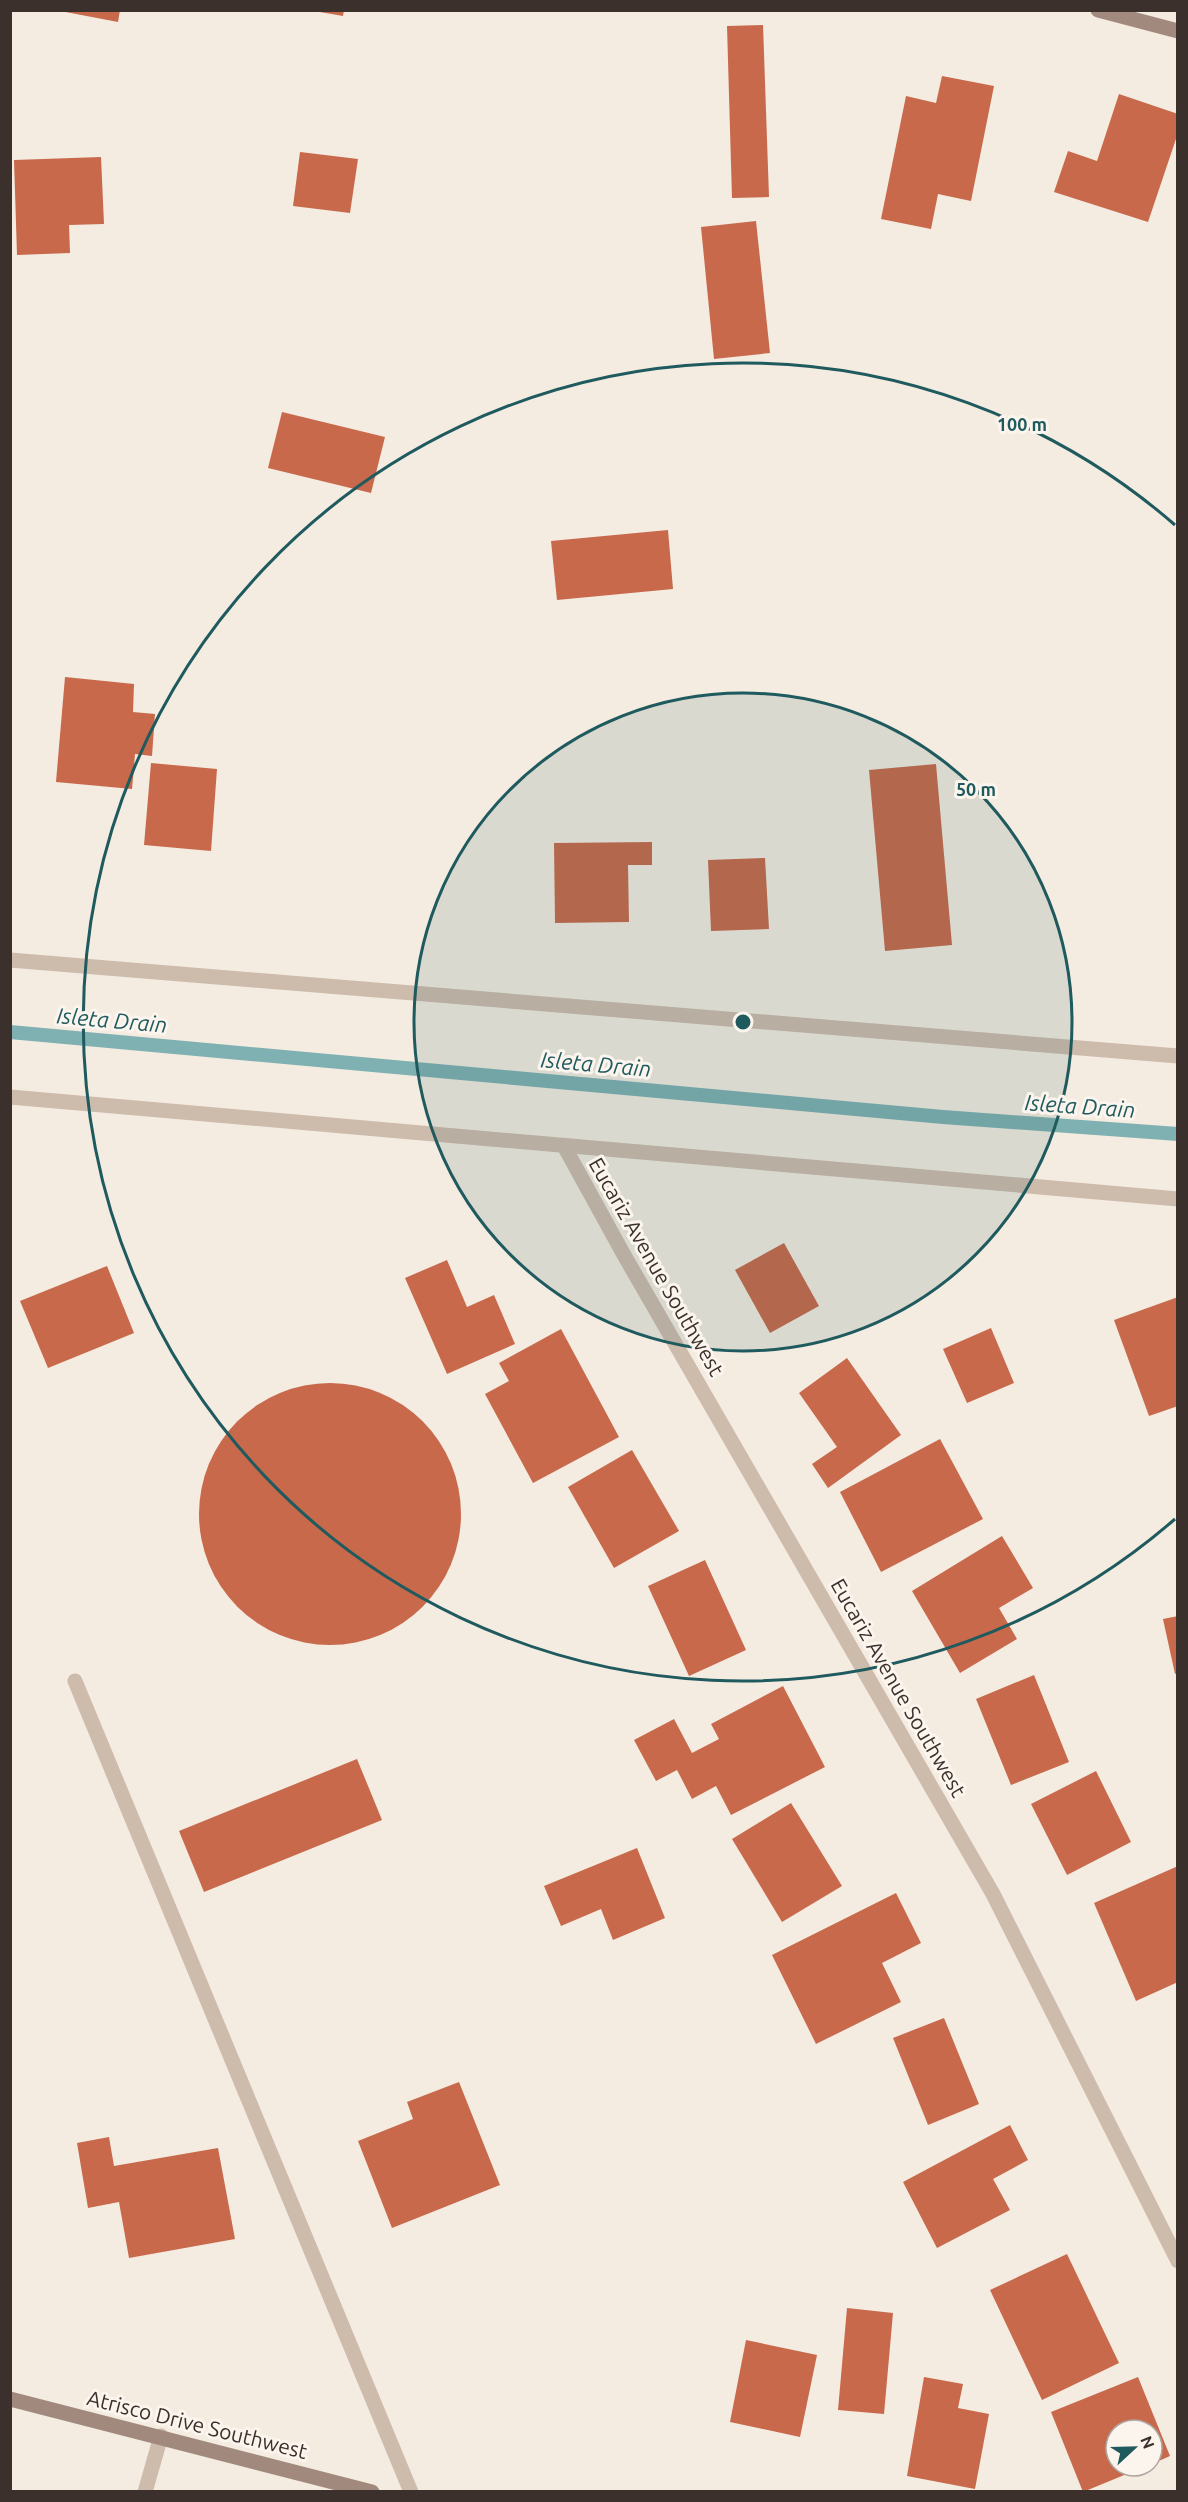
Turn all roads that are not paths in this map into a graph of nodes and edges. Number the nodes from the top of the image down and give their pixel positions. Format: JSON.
{"nodes":[{"id":1,"x":1098,"y":10,"type":"edge"},
{"id":2,"x":1178,"y":31,"type":"edge"},
{"id":3,"x":10,"y":960,"type":"edge"},
{"id":4,"x":1178,"y":1056,"type":"edge"},
{"id":5,"x":10,"y":1098,"type":"edge"},
{"id":6,"x":564,"y":1146,"type":"junction"},
{"id":7,"x":1178,"y":1199,"type":"edge"},
{"id":8,"x":75,"y":1681,"type":"dead end"},
{"id":9,"x":1178,"y":2261,"type":"edge"},
{"id":10,"x":10,"y":2399,"type":"edge"},
{"id":11,"x":161,"y":2436,"type":"junction"},
{"id":12,"x":145,"y":2492,"type":"edge"},
{"id":13,"x":372,"y":2492,"type":"edge"},
{"id":14,"x":411,"y":2492,"type":"edge"}],
"edges":[{"from":1,"to":2,"type":"street"},
{"from":3,"to":4,"type":"street"},
{"from":5,"to":6,"type":"street"},
{"from":6,"to":7,"type":"street"},
{"from":6,"to":9,"type":"street","name":"Eucariz Avenue Southwest"},
{"from":8,"to":14,"type":"street"},
{"from":10,"to":11,"type":"street","name":"Atrisco Drive Southwest"},
{"from":11,"to":12,"type":"street"},
{"from":11,"to":13,"type":"street","name":"Atrisco Drive Southwest"}]}
